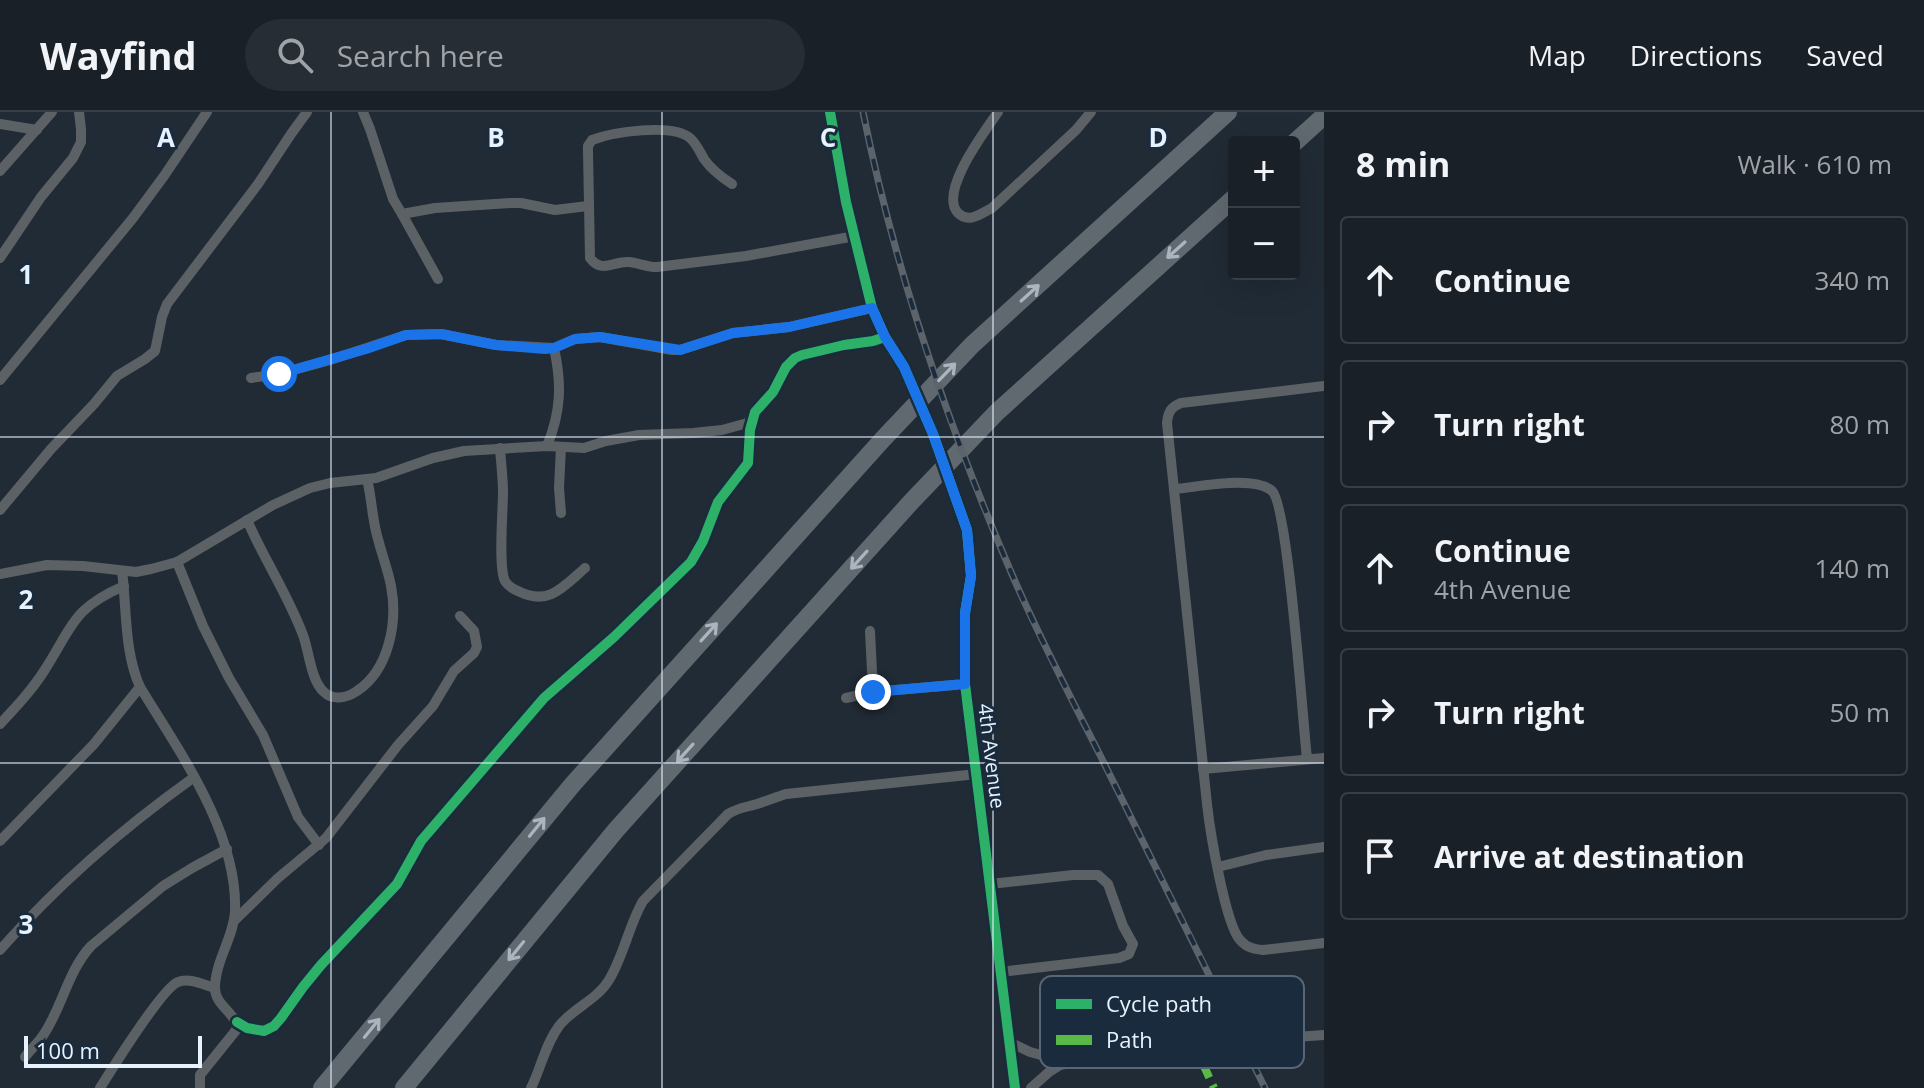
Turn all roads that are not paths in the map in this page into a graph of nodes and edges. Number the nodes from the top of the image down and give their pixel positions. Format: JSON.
{"nodes":[{"id":1,"x":52,"y":112,"type":"edge"},
{"id":2,"x":79,"y":112,"type":"edge"},
{"id":3,"x":207,"y":112,"type":"edge"},
{"id":4,"x":307,"y":112,"type":"edge"},
{"id":5,"x":363,"y":112,"type":"edge"},
{"id":6,"x":830,"y":112,"type":"edge"},
{"id":7,"x":998,"y":112,"type":"edge"},
{"id":8,"x":1091,"y":112,"type":"edge"},
{"id":9,"x":1228,"y":112,"type":"edge"},
{"id":10,"x":1324,"y":116,"type":"edge"},
{"id":11,"x":0,"y":124,"type":"edge"},
{"id":12,"x":37,"y":130,"type":"junction"},
{"id":13,"x":1300,"y":138,"type":"edge"},
{"id":14,"x":0,"y":171,"type":"edge"},
{"id":15,"x":732,"y":184,"type":"dead end"},
{"id":16,"x":1228,"y":203,"type":"edge"},
{"id":17,"x":588,"y":206,"type":"junction"},
{"id":18,"x":402,"y":214,"type":"junction"},
{"id":19,"x":855,"y":236,"type":"junction"},
{"id":20,"x":0,"y":258,"type":"edge"},
{"id":21,"x":438,"y":279,"type":"dead end"},
{"id":22,"x":872,"y":308,"type":"junction"},
{"id":23,"x":885,"y":337,"type":"junction"},
{"id":24,"x":554,"y":348,"type":"junction"},
{"id":25,"x":251,"y":378,"type":"dead end"},
{"id":26,"x":0,"y":380,"type":"edge"},
{"id":27,"x":1324,"y":386,"type":"edge"},
{"id":28,"x":751,"y":422,"type":"junction"},
{"id":29,"x":547,"y":446,"type":"junction"},
{"id":30,"x":561,"y":447,"type":"junction"},
{"id":31,"x":500,"y":448,"type":"junction"},
{"id":32,"x":367,"y":479,"type":"junction"},
{"id":33,"x":1175,"y":489,"type":"junction"},
{"id":34,"x":0,"y":510,"type":"edge"},
{"id":35,"x":561,"y":513,"type":"dead end"},
{"id":36,"x":247,"y":520,"type":"junction"},
{"id":37,"x":177,"y":562,"type":"junction"},
{"id":38,"x":585,"y":568,"type":"dead end"},
{"id":39,"x":122,"y":571,"type":"junction"},
{"id":40,"x":1,"y":576,"type":"edge"},
{"id":41,"x":124,"y":586,"type":"junction"},
{"id":42,"x":460,"y":616,"type":"dead end"},
{"id":43,"x":870,"y":631,"type":"dead end"},
{"id":44,"x":965,"y":684,"type":"junction"},
{"id":45,"x":140,"y":687,"type":"junction"},
{"id":46,"x":873,"y":692,"type":"junction"},
{"id":47,"x":846,"y":698,"type":"dead end"},
{"id":48,"x":0,"y":724,"type":"edge"},
{"id":49,"x":1324,"y":758,"type":"edge"},
{"id":50,"x":1307,"y":759,"type":"junction"},
{"id":51,"x":1203,"y":769,"type":"junction"},
{"id":52,"x":977,"y":774,"type":"junction"},
{"id":53,"x":193,"y":778,"type":"junction"},
{"id":54,"x":0,"y":841,"type":"edge"},
{"id":55,"x":319,"y":845,"type":"junction"},
{"id":56,"x":1324,"y":847,"type":"edge"},
{"id":57,"x":227,"y":849,"type":"junction"},
{"id":58,"x":1218,"y":867,"type":"junction"},
{"id":59,"x":990,"y":884,"type":"junction"},
{"id":60,"x":234,"y":921,"type":"junction"},
{"id":61,"x":1324,"y":943,"type":"edge"},
{"id":62,"x":0,"y":950,"type":"edge"},
{"id":63,"x":1000,"y":972,"type":"junction"},
{"id":64,"x":215,"y":988,"type":"junction"},
{"id":65,"x":237,"y":1022,"type":"junction"},
{"id":66,"x":1324,"y":1035,"type":"edge"},
{"id":67,"x":1304,"y":1037,"type":"edge"},
{"id":68,"x":1009,"y":1042,"type":"junction"},
{"id":69,"x":1040,"y":1055,"type":"edge"},
{"id":70,"x":25,"y":1057,"type":"dead end"},
{"id":71,"x":1055,"y":1068,"type":"edge"},
{"id":72,"x":100,"y":1088,"type":"edge"},
{"id":73,"x":200,"y":1088,"type":"edge"},
{"id":74,"x":322,"y":1088,"type":"edge"},
{"id":75,"x":404,"y":1088,"type":"edge"},
{"id":76,"x":531,"y":1088,"type":"edge"},
{"id":77,"x":1015,"y":1088,"type":"edge"},
{"id":78,"x":1031,"y":1088,"type":"edge"}],
"edges":[{"from":1,"to":12,"type":"street"},
{"from":2,"to":20,"type":"street"},
{"from":3,"to":26,"type":"street"},
{"from":4,"to":34,"type":"street"},
{"from":5,"to":18,"type":"street"},
{"from":6,"to":19,"type":"street","name":"4th Avenue"},
{"from":7,"to":8,"type":"street"},
{"from":74,"to":9,"type":"highway","one_way":true},
{"from":10,"to":13,"type":"highway"},
{"from":11,"to":12,"type":"street"},
{"from":12,"to":14,"type":"street"},
{"from":15,"to":17,"type":"street"},
{"from":16,"to":75,"type":"highway","one_way":true},
{"from":17,"to":18,"type":"street"},
{"from":17,"to":19,"type":"street"},
{"from":18,"to":21,"type":"street"},
{"from":19,"to":22,"type":"street","name":"4th Avenue"},
{"from":22,"to":23,"type":"street","name":"4th Avenue"},
{"from":22,"to":24,"type":"street"},
{"from":23,"to":28,"type":"street"},
{"from":23,"to":44,"type":"street","name":"4th Avenue"},
{"from":24,"to":25,"type":"street"},
{"from":24,"to":29,"type":"street"},
{"from":27,"to":33,"type":"street"},
{"from":28,"to":30,"type":"street"},
{"from":28,"to":65,"type":"street"},
{"from":29,"to":30,"type":"street"},
{"from":29,"to":31,"type":"street"},
{"from":30,"to":35,"type":"street"},
{"from":31,"to":32,"type":"street"},
{"from":31,"to":38,"type":"street"},
{"from":32,"to":36,"type":"street"},
{"from":32,"to":36,"type":"street"},
{"from":33,"to":50,"type":"street"},
{"from":33,"to":51,"type":"street"},
{"from":36,"to":37,"type":"street"},
{"from":37,"to":39,"type":"street"},
{"from":37,"to":55,"type":"street"},
{"from":39,"to":40,"type":"street"},
{"from":39,"to":41,"type":"street"},
{"from":41,"to":45,"type":"street"},
{"from":41,"to":48,"type":"street"},
{"from":42,"to":55,"type":"street"},
{"from":43,"to":46,"type":"street"},
{"from":44,"to":46,"type":"street"},
{"from":44,"to":52,"type":"street","name":"4th Avenue"},
{"from":45,"to":53,"type":"street"},
{"from":45,"to":54,"type":"street"},
{"from":46,"to":47,"type":"street"},
{"from":49,"to":50,"type":"street"},
{"from":50,"to":51,"type":"street"},
{"from":51,"to":58,"type":"street"},
{"from":52,"to":59,"type":"street","name":"4th Avenue"},
{"from":52,"to":76,"type":"street"},
{"from":53,"to":57,"type":"street"},
{"from":53,"to":62,"type":"street"},
{"from":55,"to":60,"type":"street"},
{"from":56,"to":58,"type":"street"},
{"from":57,"to":60,"type":"street"},
{"from":57,"to":70,"type":"street"},
{"from":58,"to":61,"type":"street"},
{"from":59,"to":63,"type":"street","name":"4th Avenue"},
{"from":59,"to":63,"type":"street"},
{"from":60,"to":64,"type":"street"},
{"from":63,"to":68,"type":"street","name":"4th Avenue"},
{"from":64,"to":65,"type":"street"},
{"from":64,"to":72,"type":"street"},
{"from":65,"to":73,"type":"street"},
{"from":66,"to":67,"type":"street"},
{"from":68,"to":69,"type":"street"},
{"from":68,"to":77,"type":"street","name":"4th Avenue"},
{"from":71,"to":78,"type":"street"}]}
